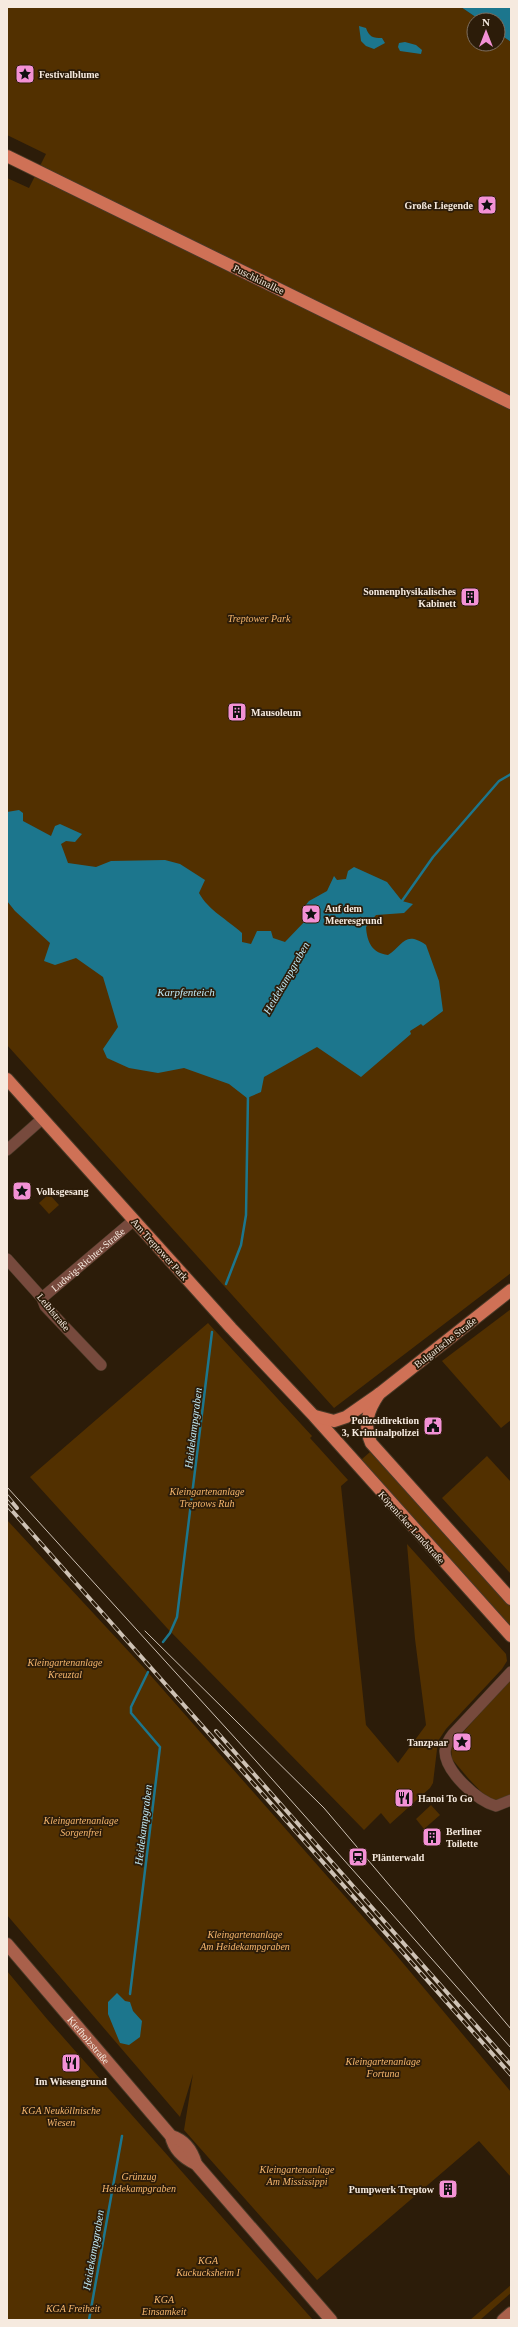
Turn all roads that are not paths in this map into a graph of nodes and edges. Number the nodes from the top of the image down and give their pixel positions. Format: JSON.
{"nodes":[{"id":1,"x":7,"y":156,"type":"edge"},
{"id":2,"x":511,"y":403,"type":"edge"},
{"id":3,"x":7,"y":1080,"type":"edge"},
{"id":4,"x":42,"y":1119,"type":"junction"},
{"id":5,"x":7,"y":1150,"type":"edge"},
{"id":6,"x":134,"y":1220,"type":"junction"},
{"id":7,"x":7,"y":1259,"type":"edge"},
{"id":8,"x":511,"y":1290,"type":"edge"},
{"id":9,"x":42,"y":1298,"type":"junction"},
{"id":10,"x":101,"y":1365,"type":"dead end"},
{"id":11,"x":379,"y":1394,"type":"junction"},
{"id":12,"x":314,"y":1416,"type":"junction"},
{"id":13,"x":511,"y":1599,"type":"edge"},
{"id":14,"x":511,"y":1636,"type":"edge"},
{"id":15,"x":511,"y":1672,"type":"edge"},
{"id":16,"x":511,"y":1800,"type":"edge"},
{"id":17,"x":7,"y":1944,"type":"edge"},
{"id":18,"x":511,"y":2314,"type":"edge"},
{"id":19,"x":331,"y":2320,"type":"edge"},
{"id":20,"x":503,"y":2320,"type":"edge"}],
"edges":[{"from":1,"to":2,"type":"main road","name":"Puschkinallee"},
{"from":3,"to":4,"type":"main road","name":"Am Treptower Park"},
{"from":4,"to":5,"type":"street"},
{"from":4,"to":6,"type":"main road","name":"Am Treptower Park"},
{"from":6,"to":9,"type":"street","name":"Ludwig-Richter-Straße"},
{"from":6,"to":12,"type":"main road","name":"Am Treptower Park"},
{"from":7,"to":9,"type":"street","name":"Leiblstraße"},
{"from":8,"to":11,"type":"main road","name":"Bulgarische Straße"},
{"from":9,"to":10,"type":"street","name":"Leiblstraße"},
{"from":11,"to":12,"type":"main road","name":"Bulgarische Straße"},
{"from":11,"to":13,"type":"main road","name":"Bulgarische Straße"},
{"from":12,"to":14,"type":"main road","name":"Köpenicker Landstraße"},
{"from":15,"to":16,"type":"street"},
{"from":17,"to":19,"type":"street","name":"Kiefholzstraße"},
{"from":18,"to":20,"type":"street"}]}
